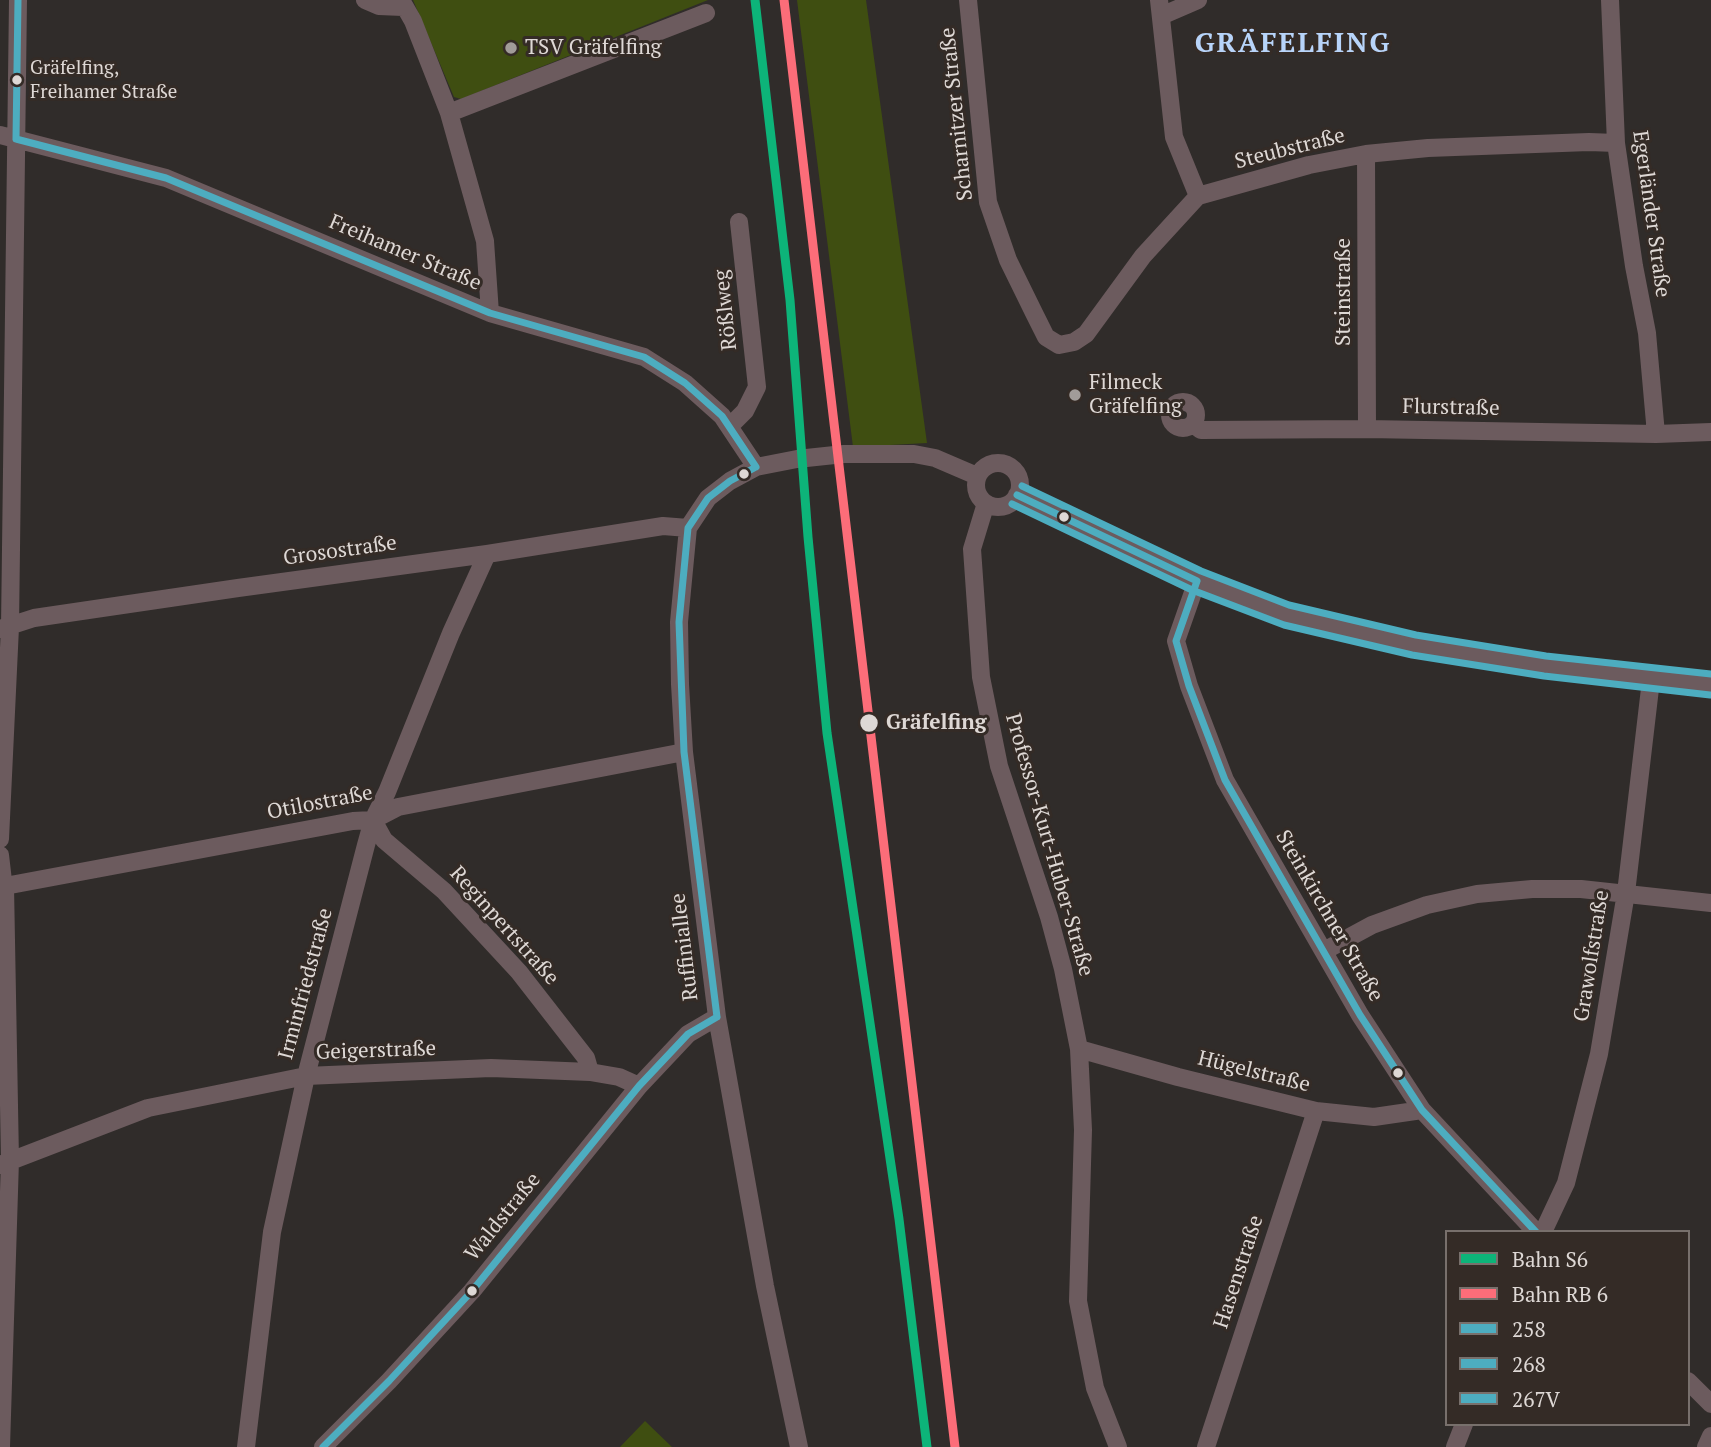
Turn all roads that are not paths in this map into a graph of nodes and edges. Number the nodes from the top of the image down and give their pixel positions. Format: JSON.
{"nodes":[{"id":1,"x":18,"y":0,"type":"edge"},
{"id":2,"x":365,"y":0,"type":"edge"},
{"id":3,"x":968,"y":0,"type":"edge"},
{"id":4,"x":1198,"y":0,"type":"edge"},
{"id":5,"x":1610,"y":0,"type":"edge"},
{"id":6,"x":402,"y":3,"type":"edge"},
{"id":7,"x":1160,"y":8,"type":"edge"},
{"id":8,"x":706,"y":13,"type":"dead end"},
{"id":9,"x":449,"y":113,"type":"junction"},
{"id":10,"x":8,"y":137,"type":"edge"},
{"id":11,"x":1616,"y":143,"type":"junction"},
{"id":12,"x":1366,"y":154,"type":"junction"},
{"id":13,"x":1198,"y":196,"type":"junction"},
{"id":14,"x":739,"y":222,"type":"dead end"},
{"id":15,"x":490,"y":313,"type":"junction"},
{"id":16,"x":1193,"y":424,"type":"dead end"},
{"id":17,"x":730,"y":426,"type":"junction"},
{"id":18,"x":1367,"y":429,"type":"junction"},
{"id":19,"x":1711,"y":432,"type":"edge"},
{"id":20,"x":1656,"y":434,"type":"junction"},
{"id":21,"x":756,"y":467,"type":"junction"},
{"id":22,"x":978,"y":476,"type":"junction"},
{"id":23,"x":1017,"y":495,"type":"junction"},
{"id":24,"x":986,"y":503,"type":"junction"},
{"id":25,"x":688,"y":528,"type":"junction"},
{"id":26,"x":487,"y":554,"type":"junction"},
{"id":27,"x":1197,"y":581,"type":"junction"},
{"id":28,"x":5,"y":628,"type":"edge"},
{"id":29,"x":1651,"y":680,"type":"junction"},
{"id":30,"x":1711,"y":685,"type":"edge"},
{"id":31,"x":684,"y":752,"type":"junction"},
{"id":32,"x":373,"y":820,"type":"junction"},
{"id":33,"x":0,"y":839,"type":"edge"},
{"id":34,"x":0,"y":855,"type":"edge"},
{"id":35,"x":5,"y":886,"type":"junction"},
{"id":36,"x":1626,"y":893,"type":"junction"},
{"id":37,"x":1711,"y":903,"type":"edge"},
{"id":38,"x":1324,"y":951,"type":"junction"},
{"id":39,"x":717,"y":1017,"type":"junction"},
{"id":40,"x":1079,"y":1049,"type":"junction"},
{"id":41,"x":590,"y":1072,"type":"junction"},
{"id":42,"x":306,"y":1076,"type":"junction"},
{"id":43,"x":639,"y":1086,"type":"junction"},
{"id":44,"x":1422,"y":1110,"type":"junction"},
{"id":45,"x":1316,"y":1111,"type":"junction"},
{"id":46,"x":5,"y":1162,"type":"edge"},
{"id":47,"x":1534,"y":1230,"type":"edge"},
{"id":48,"x":1544,"y":1230,"type":"edge"},
{"id":49,"x":1690,"y":1383,"type":"edge"},
{"id":50,"x":1711,"y":1404,"type":"edge"},
{"id":51,"x":1463,"y":1426,"type":"edge"},
{"id":52,"x":1711,"y":1436,"type":"edge"},
{"id":53,"x":1,"y":1447,"type":"edge"},
{"id":54,"x":246,"y":1447,"type":"edge"},
{"id":55,"x":323,"y":1447,"type":"edge"},
{"id":56,"x":799,"y":1447,"type":"edge"},
{"id":57,"x":1118,"y":1447,"type":"edge"},
{"id":58,"x":1206,"y":1447,"type":"edge"},
{"id":59,"x":1455,"y":1447,"type":"edge"},
{"id":60,"x":1706,"y":1447,"type":"edge"}],
"edges":[{"from":1,"to":10,"type":"street"},
{"from":2,"to":6,"type":"street"},
{"from":3,"to":13,"type":"street","name":"Scharnitzer Straße"},
{"from":4,"to":7,"type":"street"},
{"from":5,"to":11,"type":"street","name":"Egerländer Straße"},
{"from":6,"to":9,"type":"street"},
{"from":7,"to":13,"type":"street"},
{"from":8,"to":9,"type":"street"},
{"from":9,"to":15,"type":"street"},
{"from":10,"to":15,"type":"street","name":"Freihamer Straße"},
{"from":10,"to":28,"type":"street"},
{"from":11,"to":12,"type":"street","name":"Steubstraße"},
{"from":11,"to":20,"type":"street","name":"Egerländer Straße"},
{"from":12,"to":13,"type":"street","name":"Steubstraße"},
{"from":12,"to":18,"type":"street","name":"Steinstraße"},
{"from":14,"to":17,"type":"street","name":"Rößlweg"},
{"from":15,"to":17,"type":"street","name":"Freihamer Straße"},
{"from":16,"to":18,"type":"street","name":"Flurstraße"},
{"from":17,"to":21,"type":"street","name":"Freihamer Straße"},
{"from":18,"to":20,"type":"street","name":"Flurstraße"},
{"from":19,"to":20,"type":"street","name":"Flurstraße"},
{"from":21,"to":22,"type":"street","name":"Ruffiniallee"},
{"from":21,"to":25,"type":"street","name":"Ruffiniallee"},
{"from":22,"to":23,"type":"street"},
{"from":22,"to":24,"type":"street"},
{"from":23,"to":24,"type":"street"},
{"from":23,"to":27,"type":"street"},
{"from":24,"to":40,"type":"street","name":"Professor-Kurt-Huber-Straße"},
{"from":25,"to":26,"type":"street","name":"Grosostraße"},
{"from":25,"to":31,"type":"street","name":"Ruffiniallee"},
{"from":26,"to":28,"type":"street","name":"Grosostraße"},
{"from":26,"to":32,"type":"street","name":"Irminfriedstraße"},
{"from":27,"to":29,"type":"street"},
{"from":27,"to":38,"type":"street","name":"Steinkirchner Straße"},
{"from":28,"to":33,"type":"street"},
{"from":29,"to":30,"type":"street"},
{"from":29,"to":36,"type":"street","name":"Grawolfstraße"},
{"from":31,"to":32,"type":"street","name":"Otilostraße"},
{"from":31,"to":39,"type":"street","name":"Ruffiniallee"},
{"from":32,"to":35,"type":"street","name":"Otilostraße"},
{"from":32,"to":41,"type":"street","name":"Reginpertstraße"},
{"from":32,"to":42,"type":"street","name":"Irminfriedstraße"},
{"from":34,"to":35,"type":"street"},
{"from":35,"to":46,"type":"street"},
{"from":36,"to":37,"type":"street"},
{"from":36,"to":38,"type":"street"},
{"from":36,"to":48,"type":"street","name":"Grawolfstraße"},
{"from":38,"to":44,"type":"street","name":"Steinkirchner Straße"},
{"from":39,"to":43,"type":"street","name":"Waldstraße"},
{"from":39,"to":56,"type":"street","name":"Ruffiniallee"},
{"from":40,"to":45,"type":"street","name":"Hügelstraße"},
{"from":40,"to":57,"type":"street","name":"Professor-Kurt-Huber-Straße"},
{"from":41,"to":42,"type":"street","name":"Geigerstraße"},
{"from":41,"to":43,"type":"street","name":"Geigerstraße"},
{"from":42,"to":46,"type":"street","name":"Geigerstraße"},
{"from":42,"to":54,"type":"street","name":"Irminfriedstraße"},
{"from":43,"to":55,"type":"street","name":"Waldstraße"},
{"from":44,"to":45,"type":"street","name":"Hügelstraße"},
{"from":44,"to":47,"type":"street","name":"Steinkirchner Straße"},
{"from":45,"to":58,"type":"street","name":"Hasenstraße"},
{"from":46,"to":53,"type":"street"},
{"from":49,"to":50,"type":"street"},
{"from":51,"to":59,"type":"street"},
{"from":52,"to":60,"type":"street"}]}
